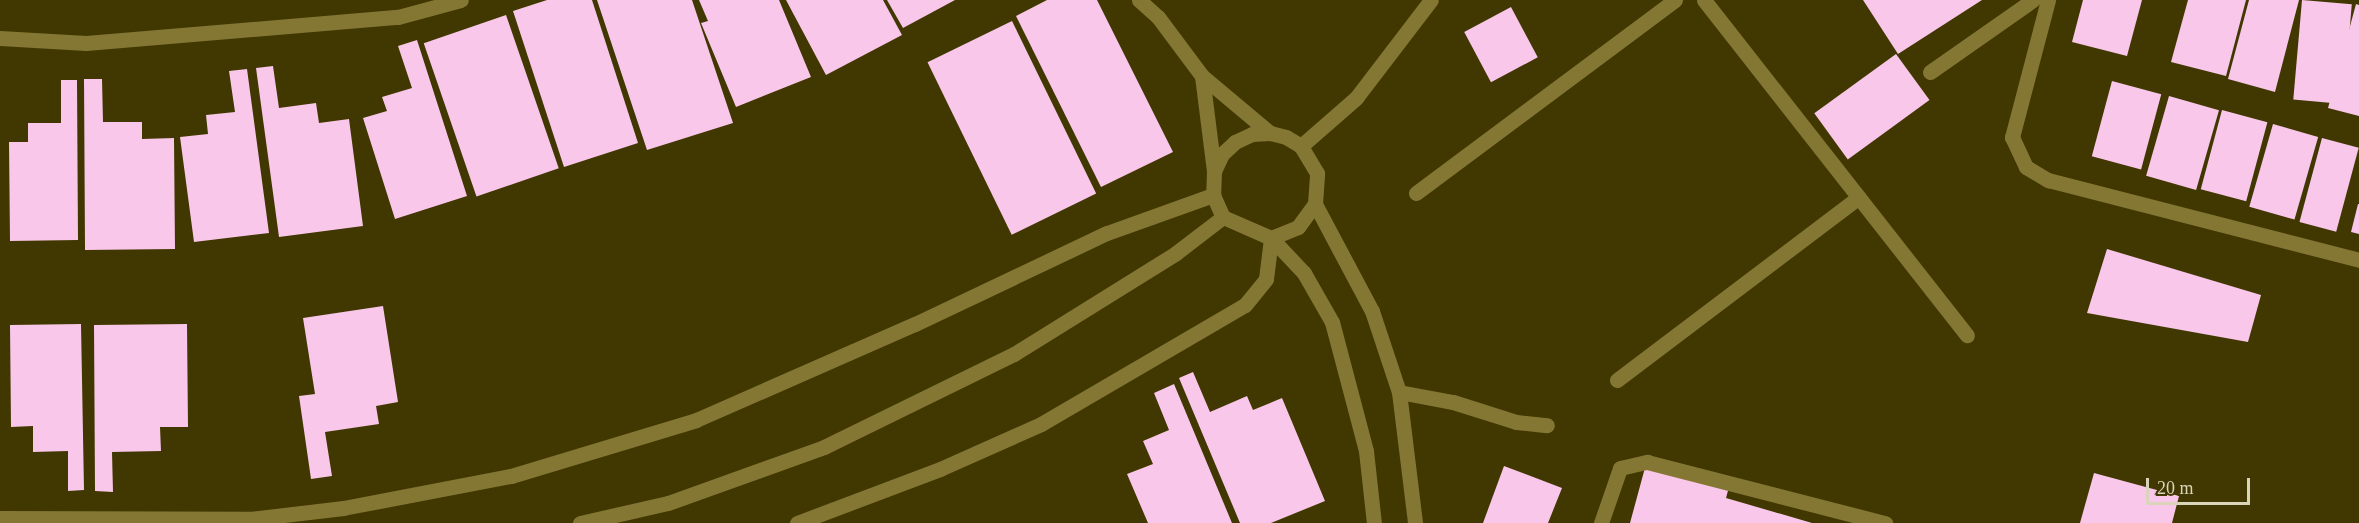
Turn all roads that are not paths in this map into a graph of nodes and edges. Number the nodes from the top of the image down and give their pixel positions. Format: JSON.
{"nodes":[{"id":1,"x":461,"y":0,"type":"edge"},
{"id":2,"x":1139,"y":0,"type":"edge"},
{"id":3,"x":1431,"y":0,"type":"edge"},
{"id":4,"x":1675,"y":0,"type":"edge"},
{"id":5,"x":1704,"y":0,"type":"edge"},
{"id":6,"x":2033,"y":0,"type":"edge"},
{"id":7,"x":2048,"y":0,"type":"edge"},
{"id":8,"x":0,"y":38,"type":"edge"},
{"id":9,"x":1930,"y":72,"type":"dead end"},
{"id":10,"x":1202,"y":76,"type":"junction"},
{"id":11,"x":1270,"y":133,"type":"junction"},
{"id":12,"x":1301,"y":146,"type":"junction"},
{"id":13,"x":1214,"y":171,"type":"junction"},
{"id":14,"x":1416,"y":193,"type":"dead end"},
{"id":15,"x":1213,"y":195,"type":"junction"},
{"id":16,"x":1859,"y":197,"type":"junction"},
{"id":17,"x":1315,"y":204,"type":"junction"},
{"id":18,"x":1222,"y":217,"type":"junction"},
{"id":19,"x":1271,"y":238,"type":"junction"},
{"id":20,"x":2359,"y":260,"type":"edge"},
{"id":21,"x":1968,"y":336,"type":"dead end"},
{"id":22,"x":1617,"y":380,"type":"dead end"},
{"id":23,"x":1399,"y":392,"type":"junction"},
{"id":24,"x":1547,"y":425,"type":"dead end"},
{"id":25,"x":0,"y":518,"type":"edge"},
{"id":26,"x":580,"y":523,"type":"edge"},
{"id":27,"x":797,"y":523,"type":"edge"},
{"id":28,"x":1374,"y":523,"type":"edge"},
{"id":29,"x":1415,"y":523,"type":"edge"},
{"id":30,"x":1601,"y":523,"type":"edge"},
{"id":31,"x":1885,"y":523,"type":"edge"}],
"edges":[{"from":1,"to":8,"type":"street"},
{"from":2,"to":10,"type":"street"},
{"from":3,"to":12,"type":"street"},
{"from":4,"to":14,"type":"street"},
{"from":5,"to":16,"type":"street"},
{"from":6,"to":9,"type":"street"},
{"from":7,"to":20,"type":"street"},
{"from":10,"to":11,"type":"street"},
{"from":10,"to":13,"type":"street"},
{"from":11,"to":12,"type":"street"},
{"from":11,"to":13,"type":"street"},
{"from":12,"to":17,"type":"street"},
{"from":13,"to":15,"type":"street"},
{"from":15,"to":18,"type":"street"},
{"from":15,"to":25,"type":"street"},
{"from":16,"to":21,"type":"street"},
{"from":16,"to":22,"type":"street"},
{"from":17,"to":19,"type":"street"},
{"from":17,"to":23,"type":"street"},
{"from":18,"to":19,"type":"street"},
{"from":18,"to":26,"type":"street"},
{"from":19,"to":27,"type":"street"},
{"from":19,"to":28,"type":"street"},
{"from":23,"to":24,"type":"street"},
{"from":23,"to":29,"type":"street"},
{"from":30,"to":31,"type":"street"}]}
